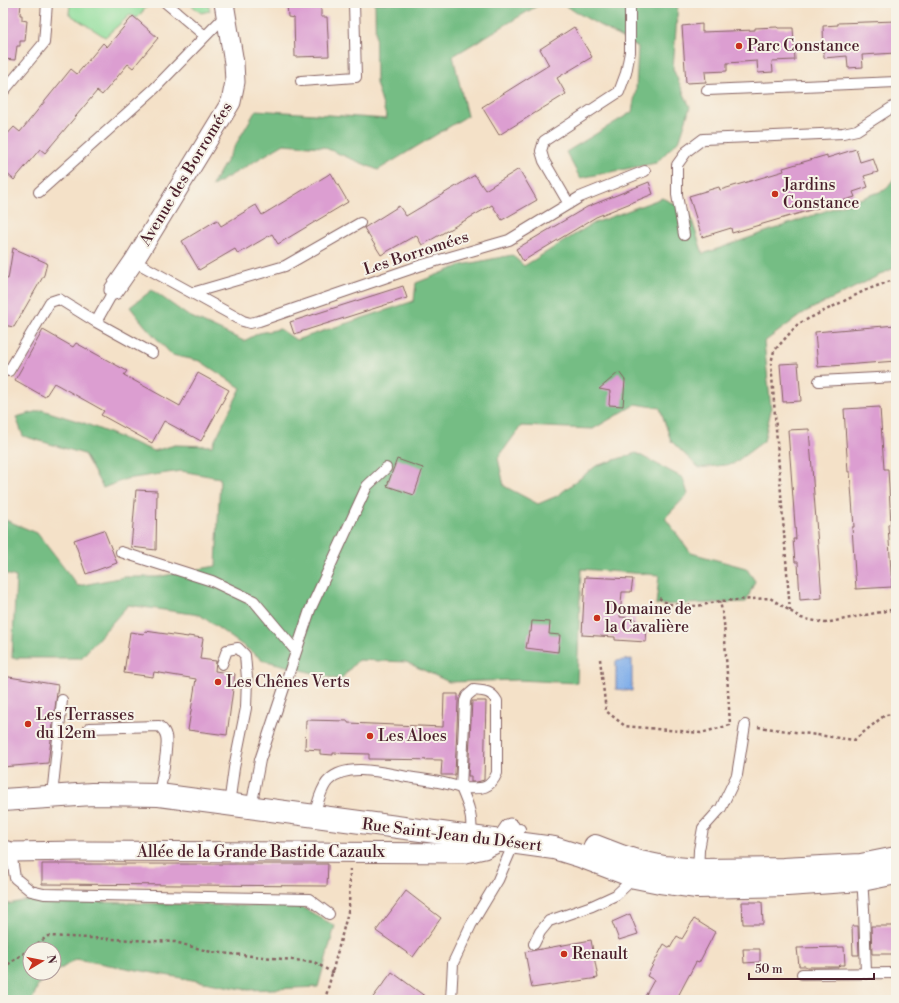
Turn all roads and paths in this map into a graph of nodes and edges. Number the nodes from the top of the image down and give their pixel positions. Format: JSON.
{"nodes":[{"id":1,"x":47,"y":3,"type":"edge"},
{"id":2,"x":166,"y":3,"type":"edge"},
{"id":3,"x":354,"y":3,"type":"edge"},
{"id":4,"x":630,"y":3,"type":"edge"},
{"id":5,"x":225,"y":9,"type":"edge"},
{"id":6,"x":205,"y":36,"type":"junction"},
{"id":7,"x":301,"y":81,"type":"dead end"},
{"id":8,"x":896,"y":82,"type":"edge"},
{"id":9,"x":707,"y":90,"type":"dead end"},
{"id":10,"x":3,"y":92,"type":"edge"},
{"id":11,"x":896,"y":104,"type":"edge"},
{"id":12,"x":645,"y":172,"type":"dead end"},
{"id":13,"x":39,"y":192,"type":"dead end"},
{"id":14,"x":569,"y":204,"type":"junction"},
{"id":15,"x":360,"y":223,"type":"dead end"},
{"id":16,"x":684,"y":235,"type":"dead end"},
{"id":17,"x":134,"y":261,"type":"junction"},
{"id":18,"x":896,"y":279,"type":"edge"},
{"id":19,"x":114,"y":290,"type":"joint"},
{"id":20,"x":192,"y":293,"type":"junction"},
{"id":21,"x":96,"y":322,"type":"junction"},
{"id":22,"x":152,"y":353,"type":"dead end"},
{"id":23,"x":9,"y":370,"type":"dead end"},
{"id":24,"x":896,"y":377,"type":"edge"},
{"id":25,"x":819,"y":381,"type":"dead end"},
{"id":26,"x":386,"y":468,"type":"dead end"},
{"id":27,"x":120,"y":552,"type":"dead end"},
{"id":28,"x":659,"y":598,"type":"dead end"},
{"id":29,"x":720,"y":601,"type":"junction"},
{"id":30,"x":896,"y":609,"type":"edge"},
{"id":31,"x":790,"y":611,"type":"junction"},
{"id":32,"x":296,"y":651,"type":"junction"},
{"id":33,"x":600,"y":659,"type":"dead end"},
{"id":34,"x":222,"y":664,"type":"dead end"},
{"id":35,"x":62,"y":700,"type":"dead end"},
{"id":36,"x":896,"y":714,"type":"edge"},
{"id":37,"x":730,"y":725,"type":"junction"},
{"id":38,"x":745,"y":725,"type":"junction"},
{"id":39,"x":89,"y":728,"type":"dead end"},
{"id":40,"x":3,"y":786,"type":"edge"},
{"id":41,"x":160,"y":788,"type":"junction"},
{"id":42,"x":461,"y":788,"type":"junction"},
{"id":43,"x":52,"y":789,"type":"junction"},
{"id":44,"x":230,"y":797,"type":"junction"},
{"id":45,"x":3,"y":800,"type":"edge"},
{"id":46,"x":252,"y":800,"type":"junction"},
{"id":47,"x":316,"y":810,"type":"junction"},
{"id":48,"x":472,"y":830,"type":"junction"},
{"id":49,"x":511,"y":835,"type":"junction"},
{"id":50,"x":6,"y":856,"type":"edge"},
{"id":51,"x":896,"y":858,"type":"edge"},
{"id":52,"x":351,"y":865,"type":"dead end"},
{"id":53,"x":638,"y":869,"type":"junction"},
{"id":54,"x":861,"y":872,"type":"junction"},
{"id":55,"x":896,"y":873,"type":"edge"},
{"id":56,"x":698,"y":878,"type":"junction"},
{"id":57,"x":329,"y":914,"type":"dead end"},
{"id":58,"x":534,"y":944,"type":"dead end"},
{"id":59,"x":3,"y":968,"type":"edge"},
{"id":60,"x":333,"y":973,"type":"junction"},
{"id":61,"x":896,"y":973,"type":"edge"},
{"id":62,"x":802,"y":974,"type":"dead end"},
{"id":63,"x":866,"y":974,"type":"junction"},
{"id":64,"x":325,"y":1000,"type":"edge"},
{"id":65,"x":451,"y":1000,"type":"edge"}],
"edges":[{"from":1,"to":10,"type":"lane"},
{"from":2,"to":6,"type":"lane"},
{"from":3,"to":7,"type":"lane"},
{"from":4,"to":14,"type":"lane"},
{"from":5,"to":6,"type":"lane"},
{"from":5,"to":17,"type":"street","name":"Avenue des Borromées"},
{"from":6,"to":13,"type":"lane"},
{"from":8,"to":9,"type":"lane"},
{"from":11,"to":16,"type":"lane"},
{"from":12,"to":14,"type":"lane","name":"Les Borromées"},
{"from":14,"to":20,"type":"lane","name":"Les Borromées"},
{"from":15,"to":20,"type":"lane"},
{"from":17,"to":19,"type":"street","name":"Avenue des Borromées"},
{"from":17,"to":20,"type":"lane","name":"Les Borromées"},
{"from":18,"to":31,"type":"path"},
{"from":19,"to":21,"type":"lane"},
{"from":21,"to":22,"type":"lane"},
{"from":21,"to":23,"type":"lane"},
{"from":24,"to":25,"type":"lane"},
{"from":26,"to":32,"type":"lane"},
{"from":27,"to":32,"type":"lane"},
{"from":28,"to":29,"type":"path"},
{"from":29,"to":31,"type":"path"},
{"from":29,"to":37,"type":"path"},
{"from":30,"to":31,"type":"path"},
{"from":32,"to":46,"type":"lane"},
{"from":33,"to":37,"type":"path"},
{"from":34,"to":44,"type":"lane"},
{"from":35,"to":43,"type":"lane"},
{"from":36,"to":38,"type":"path"},
{"from":37,"to":38,"type":"path"},
{"from":38,"to":56,"type":"lane"},
{"from":39,"to":41,"type":"lane"},
{"from":40,"to":43,"type":"street","name":"Rue Saint-Jean du Désert"},
{"from":41,"to":43,"type":"street","name":"Rue Saint-Jean du Désert"},
{"from":41,"to":44,"type":"street","name":"Rue Saint-Jean du Désert"},
{"from":42,"to":42,"type":"lane"},
{"from":42,"to":47,"type":"lane"},
{"from":42,"to":48,"type":"lane"},
{"from":43,"to":45,"type":"street","name":"Rue Saint-Jean du Désert"},
{"from":44,"to":46,"type":"street","name":"Rue Saint-Jean du Désert"},
{"from":46,"to":47,"type":"street","name":"Rue Saint-Jean du Désert"},
{"from":47,"to":48,"type":"street","name":"Rue Saint-Jean du Désert"},
{"from":48,"to":49,"type":"street","name":"Rue Saint-Jean du Désert"},
{"from":49,"to":50,"type":"street","name":"Allée de la Grande Bastide Cazaulx"},
{"from":49,"to":53,"type":"street","name":"Rue Saint-Jean du Désert"},
{"from":49,"to":65,"type":"lane"},
{"from":50,"to":57,"type":"lane"},
{"from":51,"to":54,"type":"street","name":"Rue Saint-Jean du Désert"},
{"from":52,"to":60,"type":"path"},
{"from":53,"to":56,"type":"street","name":"Rue Saint-Jean du Désert"},
{"from":53,"to":58,"type":"lane"},
{"from":54,"to":55,"type":"street","name":"Rue Saint-Jean du Désert"},
{"from":54,"to":56,"type":"street","name":"Rue Saint-Jean du Désert"},
{"from":54,"to":63,"type":"lane"},
{"from":59,"to":60,"type":"path"},
{"from":60,"to":64,"type":"path"},
{"from":61,"to":63,"type":"lane"},
{"from":62,"to":63,"type":"lane"}]}
